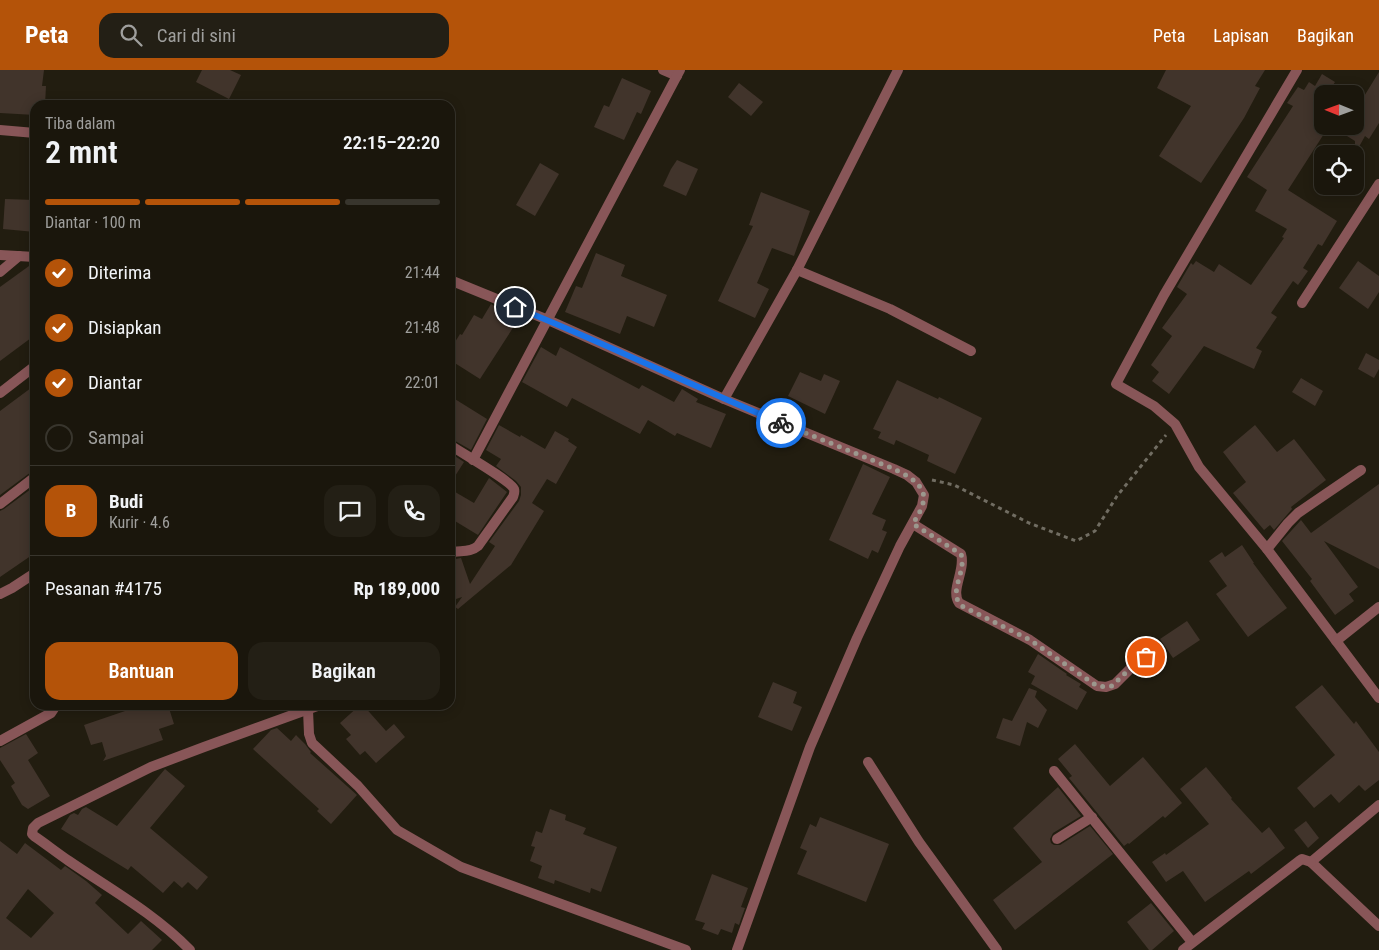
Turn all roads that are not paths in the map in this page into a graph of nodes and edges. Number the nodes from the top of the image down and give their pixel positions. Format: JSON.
{"nodes":[{"id":1,"x":663,"y":70,"type":"edge"},
{"id":2,"x":898,"y":70,"type":"edge"},
{"id":3,"x":1297,"y":70,"type":"edge"},
{"id":4,"x":678,"y":73,"type":"edge"},
{"id":5,"x":0,"y":130,"type":"edge"},
{"id":6,"x":30,"y":133,"type":"edge"},
{"id":7,"x":1379,"y":184,"type":"edge"},
{"id":8,"x":0,"y":254,"type":"edge"},
{"id":9,"x":20,"y":256,"type":"junction"},
{"id":10,"x":30,"y":257,"type":"edge"},
{"id":11,"x":797,"y":270,"type":"junction"},
{"id":12,"x":0,"y":272,"type":"edge"},
{"id":13,"x":455,"y":282,"type":"edge"},
{"id":14,"x":1302,"y":303,"type":"dead end"},
{"id":15,"x":548,"y":320,"type":"junction"},
{"id":16,"x":971,"y":351,"type":"dead end"},
{"id":17,"x":30,"y":370,"type":"edge"},
{"id":18,"x":0,"y":393,"type":"edge"},
{"id":19,"x":724,"y":399,"type":"junction"},
{"id":20,"x":455,"y":448,"type":"edge"},
{"id":21,"x":473,"y":460,"type":"junction"},
{"id":22,"x":1361,"y":470,"type":"dead end"},
{"id":23,"x":30,"y":481,"type":"edge"},
{"id":24,"x":0,"y":504,"type":"edge"},
{"id":25,"x":913,"y":524,"type":"junction"},
{"id":26,"x":1267,"y":549,"type":"junction"},
{"id":27,"x":455,"y":550,"type":"edge"},
{"id":28,"x":30,"y":576,"type":"edge"},
{"id":29,"x":0,"y":594,"type":"edge"},
{"id":30,"x":1379,"y":607,"type":"edge"},
{"id":31,"x":1336,"y":641,"type":"junction"},
{"id":32,"x":1155,"y":664,"type":"dead end"},
{"id":33,"x":1379,"y":698,"type":"edge"},
{"id":34,"x":53,"y":710,"type":"edge"},
{"id":35,"x":308,"y":710,"type":"joint"},
{"id":36,"x":0,"y":741,"type":"edge"},
{"id":37,"x":868,"y":762,"type":"dead end"},
{"id":38,"x":1054,"y":771,"type":"dead end"},
{"id":39,"x":1379,"y":805,"type":"edge"},
{"id":40,"x":1092,"y":817,"type":"junction"},
{"id":41,"x":1057,"y":839,"type":"dead end"},
{"id":42,"x":1311,"y":862,"type":"junction"},
{"id":43,"x":1379,"y":926,"type":"edge"},
{"id":44,"x":1192,"y":942,"type":"junction"},
{"id":45,"x":190,"y":950,"type":"edge"},
{"id":46,"x":686,"y":950,"type":"edge"},
{"id":47,"x":736,"y":950,"type":"edge"},
{"id":48,"x":997,"y":950,"type":"edge"},
{"id":49,"x":1183,"y":950,"type":"edge"}],
"edges":[{"from":1,"to":4,"type":"street"},
{"from":2,"to":11,"type":"street"},
{"from":3,"to":26,"type":"street"},
{"from":4,"to":15,"type":"street"},
{"from":5,"to":6,"type":"street"},
{"from":7,"to":14,"type":"street"},
{"from":8,"to":9,"type":"street"},
{"from":9,"to":10,"type":"street"},
{"from":9,"to":12,"type":"street"},
{"from":11,"to":16,"type":"street"},
{"from":11,"to":19,"type":"street"},
{"from":13,"to":15,"type":"street"},
{"from":15,"to":19,"type":"street"},
{"from":15,"to":21,"type":"street"},
{"from":17,"to":18,"type":"street"},
{"from":19,"to":25,"type":"street"},
{"from":20,"to":21,"type":"street"},
{"from":21,"to":27,"type":"street"},
{"from":22,"to":26,"type":"street"},
{"from":23,"to":24,"type":"street"},
{"from":25,"to":32,"type":"street"},
{"from":25,"to":47,"type":"street"},
{"from":26,"to":31,"type":"street"},
{"from":28,"to":29,"type":"street"},
{"from":30,"to":31,"type":"street"},
{"from":31,"to":33,"type":"street"},
{"from":34,"to":36,"type":"street"},
{"from":35,"to":45,"type":"street"},
{"from":35,"to":46,"type":"street"},
{"from":37,"to":48,"type":"street"},
{"from":38,"to":40,"type":"street"},
{"from":39,"to":42,"type":"street"},
{"from":40,"to":41,"type":"street"},
{"from":40,"to":44,"type":"street"},
{"from":42,"to":43,"type":"street"},
{"from":42,"to":44,"type":"street"},
{"from":44,"to":49,"type":"street"}]}
